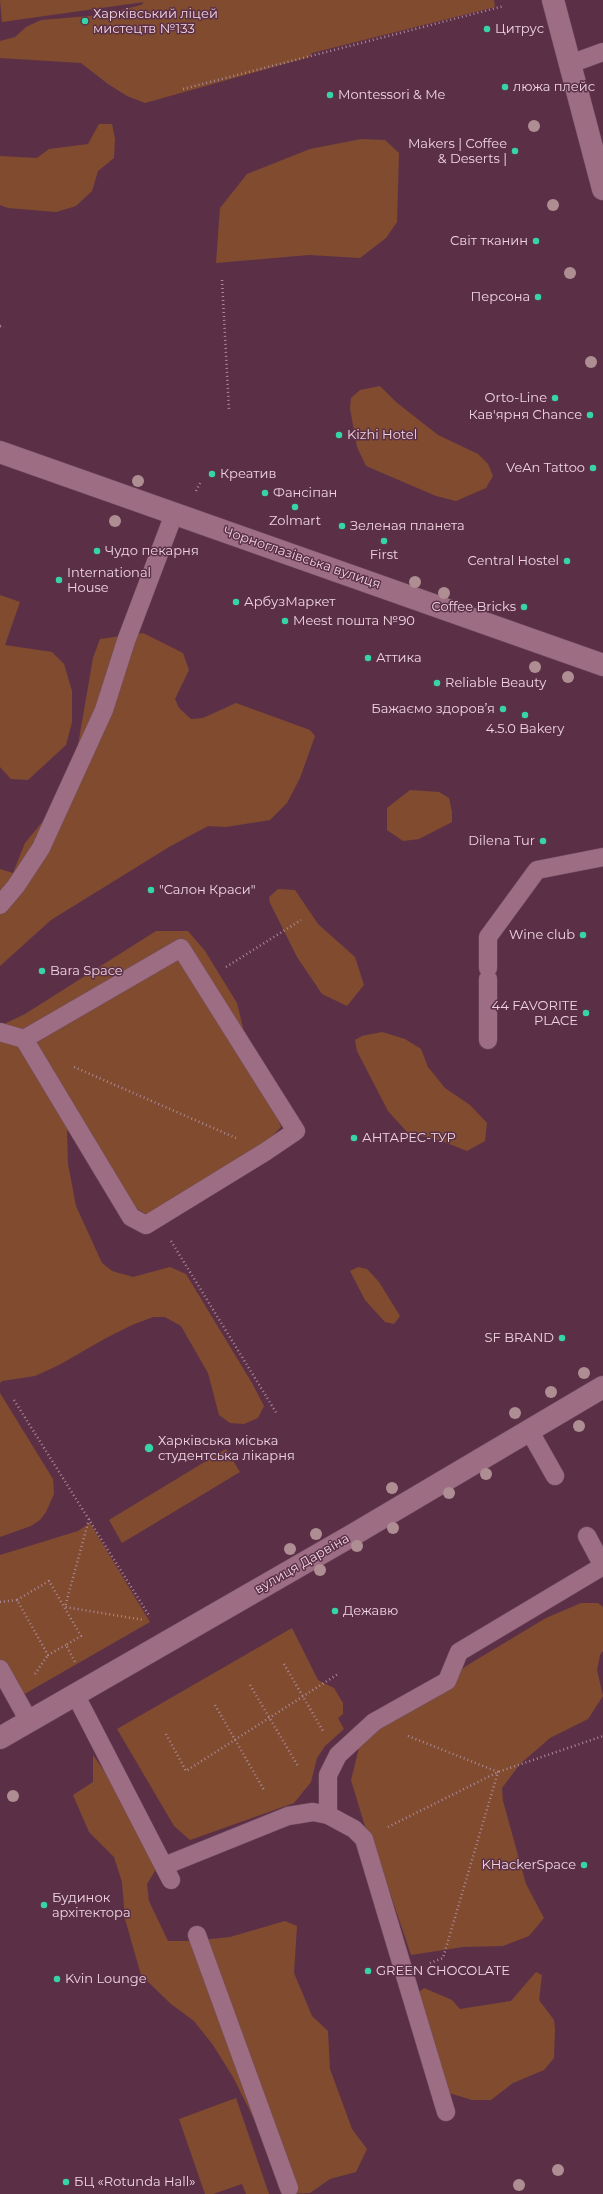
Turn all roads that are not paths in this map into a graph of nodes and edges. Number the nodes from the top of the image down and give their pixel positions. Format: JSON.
{"nodes":[{"id":1,"x":553,"y":0,"type":"edge"},
{"id":2,"x":603,"y":52,"type":"edge"},
{"id":3,"x":570,"y":64,"type":"junction"},
{"id":4,"x":603,"y":189,"type":"edge"},
{"id":5,"x":0,"y":452,"type":"edge"},
{"id":6,"x":174,"y":514,"type":"junction"},
{"id":7,"x":603,"y":665,"type":"edge"},
{"id":8,"x":603,"y":857,"type":"edge"},
{"id":9,"x":0,"y":906,"type":"edge"},
{"id":10,"x":0,"y":1032,"type":"edge"},
{"id":11,"x":488,"y":1040,"type":"dead end"},
{"id":12,"x":28,"y":1044,"type":"junction"},
{"id":13,"x":603,"y":1387,"type":"edge"},
{"id":14,"x":529,"y":1430,"type":"junction"},
{"id":15,"x":554,"y":1476,"type":"dead end"},
{"id":16,"x":587,"y":1536,"type":"dead end"},
{"id":17,"x":603,"y":1566,"type":"edge"},
{"id":18,"x":0,"y":1669,"type":"edge"},
{"id":19,"x":75,"y":1694,"type":"junction"},
{"id":20,"x":29,"y":1721,"type":"junction"},
{"id":21,"x":0,"y":1738,"type":"edge"},
{"id":22,"x":328,"y":1815,"type":"junction"},
{"id":23,"x":197,"y":1935,"type":"dead end"},
{"id":24,"x":446,"y":2112,"type":"dead end"},
{"id":25,"x":289,"y":2188,"type":"dead end"}],
"edges":[{"from":1,"to":3,"type":"street"},
{"from":2,"to":3,"type":"lane"},
{"from":3,"to":4,"type":"street"},
{"from":5,"to":6,"type":"street","name":"Чорноглазівська вулиця"},
{"from":6,"to":7,"type":"street","name":"Чорноглазівська вулиця"},
{"from":6,"to":9,"type":"lane"},
{"from":8,"to":11,"type":"lane"},
{"from":10,"to":12,"type":"lane"},
{"from":12,"to":12,"type":"lane"},
{"from":13,"to":14,"type":"street","name":"вулиця Дарвіна"},
{"from":14,"to":15,"type":"lane"},
{"from":14,"to":19,"type":"street","name":"вулиця Дарвіна"},
{"from":16,"to":17,"type":"lane"},
{"from":17,"to":22,"type":"lane"},
{"from":18,"to":20,"type":"lane"},
{"from":19,"to":20,"type":"street","name":"вулиця Дарвіна"},
{"from":19,"to":22,"type":"lane"},
{"from":20,"to":21,"type":"street","name":"вулиця Дарвіна"},
{"from":22,"to":24,"type":"lane"},
{"from":23,"to":25,"type":"lane"}]}
